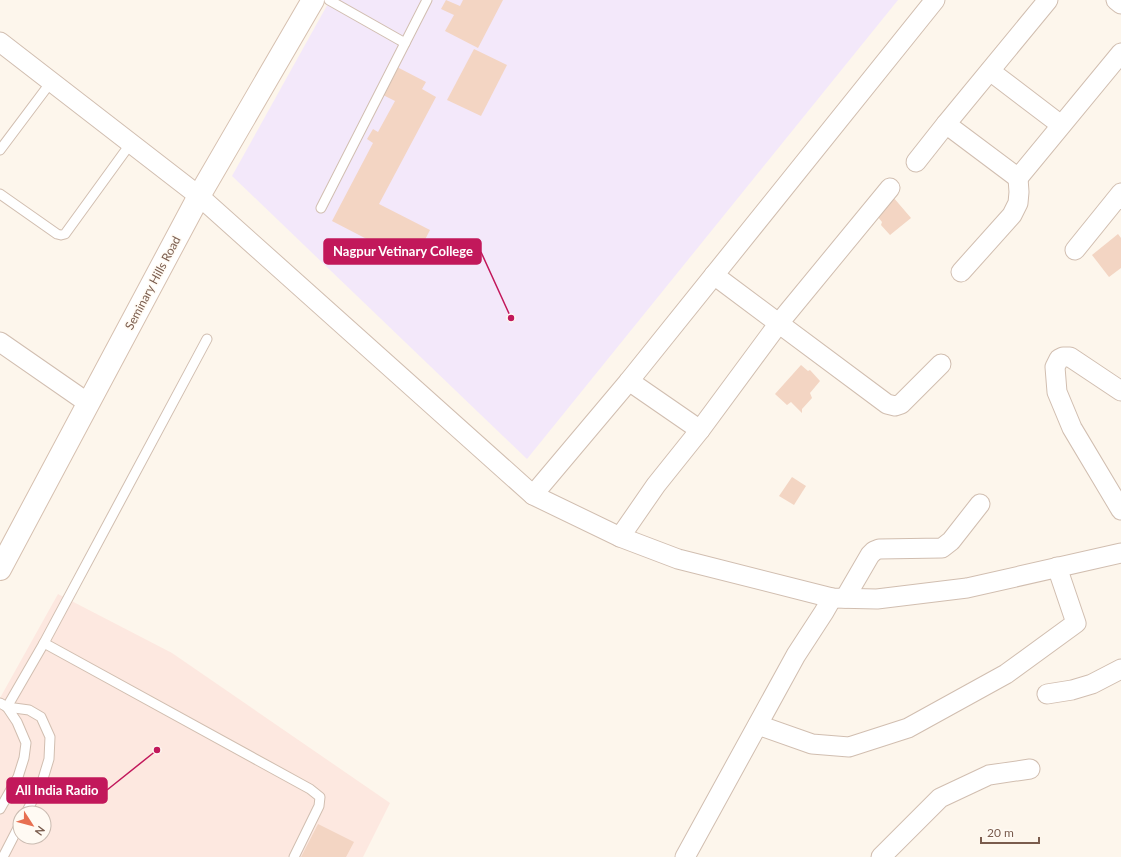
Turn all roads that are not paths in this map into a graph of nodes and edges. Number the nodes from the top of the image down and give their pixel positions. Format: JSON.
{"nodes":[{"id":1,"x":313,"y":0,"type":"edge"},
{"id":2,"x":329,"y":0,"type":"edge"},
{"id":3,"x":427,"y":0,"type":"edge"},
{"id":4,"x":936,"y":0,"type":"edge"},
{"id":5,"x":1048,"y":0,"type":"edge"},
{"id":6,"x":1116,"y":0,"type":"edge"},
{"id":7,"x":1121,"y":4,"type":"edge"},
{"id":8,"x":0,"y":42,"type":"edge"},
{"id":9,"x":405,"y":43,"type":"junction"},
{"id":10,"x":1121,"y":53,"type":"edge"},
{"id":11,"x":990,"y":71,"type":"junction"},
{"id":12,"x":51,"y":82,"type":"junction"},
{"id":13,"x":946,"y":124,"type":"junction"},
{"id":14,"x":1061,"y":125,"type":"junction"},
{"id":15,"x":131,"y":143,"type":"junction"},
{"id":16,"x":0,"y":150,"type":"edge"},
{"id":17,"x":916,"y":162,"type":"dead end"},
{"id":18,"x":1018,"y":178,"type":"junction"},
{"id":19,"x":890,"y":188,"type":"dead end"},
{"id":20,"x":1121,"y":193,"type":"edge"},
{"id":21,"x":0,"y":194,"type":"edge"},
{"id":22,"x":200,"y":196,"type":"junction"},
{"id":23,"x":321,"y":208,"type":"dead end"},
{"id":24,"x":1075,"y":250,"type":"dead end"},
{"id":25,"x":961,"y":272,"type":"dead end"},
{"id":26,"x":714,"y":275,"type":"junction"},
{"id":27,"x":779,"y":323,"type":"junction"},
{"id":28,"x":207,"y":339,"type":"dead end"},
{"id":29,"x":0,"y":342,"type":"edge"},
{"id":30,"x":941,"y":364,"type":"dead end"},
{"id":31,"x":629,"y":381,"type":"junction"},
{"id":32,"x":1121,"y":391,"type":"edge"},
{"id":33,"x":88,"y":403,"type":"junction"},
{"id":34,"x":700,"y":430,"type":"junction"},
{"id":35,"x":533,"y":495,"type":"junction"},
{"id":36,"x":980,"y":504,"type":"dead end"},
{"id":37,"x":1121,"y":510,"type":"edge"},
{"id":38,"x":620,"y":537,"type":"junction"},
{"id":39,"x":1121,"y":553,"type":"edge"},
{"id":40,"x":1057,"y":567,"type":"junction"},
{"id":41,"x":0,"y":569,"type":"edge"},
{"id":42,"x":838,"y":598,"type":"junction"},
{"id":43,"x":44,"y":643,"type":"junction"},
{"id":44,"x":1121,"y":669,"type":"edge"},
{"id":45,"x":1047,"y":694,"type":"dead end"},
{"id":46,"x":4,"y":705,"type":"edge"},
{"id":47,"x":758,"y":725,"type":"junction"},
{"id":48,"x":1030,"y":769,"type":"dead end"},
{"id":49,"x":30,"y":805,"type":"edge"},
{"id":50,"x":0,"y":808,"type":"edge"},
{"id":51,"x":12,"y":840,"type":"edge"},
{"id":52,"x":3,"y":857,"type":"edge"},
{"id":53,"x":294,"y":857,"type":"edge"},
{"id":54,"x":685,"y":857,"type":"edge"},
{"id":55,"x":881,"y":857,"type":"edge"}],
"edges":[{"from":1,"to":22,"type":"street","name":"Seminary Hills Road"},
{"from":2,"to":9,"type":"lane"},
{"from":3,"to":9,"type":"lane"},
{"from":4,"to":26,"type":"street"},
{"from":5,"to":11,"type":"street"},
{"from":6,"to":7,"type":"street"},
{"from":8,"to":12,"type":"street"},
{"from":9,"to":23,"type":"lane"},
{"from":10,"to":14,"type":"street"},
{"from":11,"to":13,"type":"street"},
{"from":11,"to":14,"type":"street"},
{"from":12,"to":15,"type":"street"},
{"from":12,"to":16,"type":"lane"},
{"from":13,"to":17,"type":"street"},
{"from":13,"to":18,"type":"street"},
{"from":14,"to":18,"type":"street"},
{"from":15,"to":21,"type":"lane"},
{"from":15,"to":22,"type":"street"},
{"from":18,"to":25,"type":"street"},
{"from":19,"to":27,"type":"street"},
{"from":20,"to":24,"type":"street"},
{"from":22,"to":33,"type":"street","name":"Seminary Hills Road"},
{"from":22,"to":35,"type":"street"},
{"from":26,"to":27,"type":"street"},
{"from":26,"to":31,"type":"street"},
{"from":27,"to":30,"type":"street"},
{"from":27,"to":34,"type":"street"},
{"from":28,"to":43,"type":"lane"},
{"from":29,"to":33,"type":"street"},
{"from":31,"to":34,"type":"street"},
{"from":31,"to":35,"type":"street"},
{"from":32,"to":37,"type":"street"},
{"from":33,"to":41,"type":"street","name":"Seminary Hills Road"},
{"from":34,"to":38,"type":"street"},
{"from":35,"to":38,"type":"street"},
{"from":36,"to":42,"type":"street"},
{"from":38,"to":42,"type":"street"},
{"from":39,"to":40,"type":"street"},
{"from":40,"to":42,"type":"street"},
{"from":40,"to":47,"type":"street"},
{"from":42,"to":47,"type":"street"},
{"from":43,"to":46,"type":"lane"},
{"from":43,"to":53,"type":"lane"},
{"from":44,"to":45,"type":"street"},
{"from":46,"to":49,"type":"lane"},
{"from":46,"to":50,"type":"lane"},
{"from":47,"to":54,"type":"street"},
{"from":48,"to":55,"type":"street"},
{"from":51,"to":52,"type":"lane"}]}
